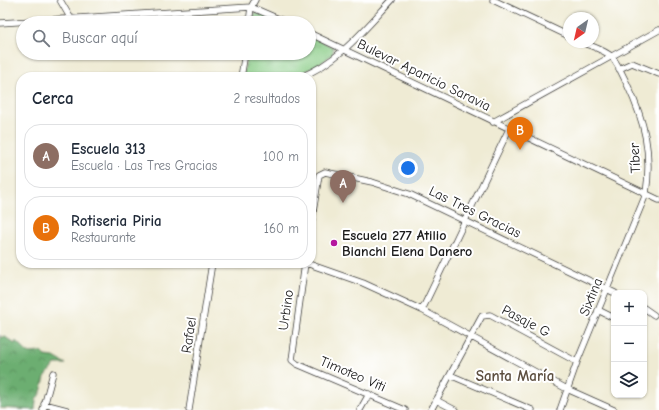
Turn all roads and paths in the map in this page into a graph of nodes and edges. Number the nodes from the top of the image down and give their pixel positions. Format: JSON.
{"nodes":[{"id":1,"x":60,"y":0,"type":"edge"},
{"id":2,"x":256,"y":0,"type":"edge"},
{"id":3,"x":392,"y":0,"type":"edge"},
{"id":4,"x":493,"y":0,"type":"edge"},
{"id":5,"x":251,"y":7,"type":"junction"},
{"id":6,"x":69,"y":16,"type":"edge"},
{"id":7,"x":116,"y":16,"type":"edge"},
{"id":8,"x":250,"y":16,"type":"edge"},
{"id":9,"x":272,"y":16,"type":"edge"},
{"id":10,"x":16,"y":22,"type":"edge"},
{"id":11,"x":0,"y":23,"type":"edge"},
{"id":12,"x":659,"y":30,"type":"edge"},
{"id":13,"x":563,"y":33,"type":"edge"},
{"id":14,"x":316,"y":36,"type":"edge"},
{"id":15,"x":594,"y":48,"type":"edge"},
{"id":16,"x":343,"y":50,"type":"junction"},
{"id":17,"x":611,"y":57,"type":"junction"},
{"id":18,"x":244,"y":60,"type":"edge"},
{"id":19,"x":619,"y":69,"type":"junction"},
{"id":20,"x":242,"y":72,"type":"edge"},
{"id":21,"x":309,"y":72,"type":"edge"},
{"id":22,"x":659,"y":74,"type":"edge"},
{"id":23,"x":493,"y":122,"type":"junction"},
{"id":24,"x":509,"y":129,"type":"junction"},
{"id":25,"x":316,"y":193,"type":"edge"},
{"id":26,"x":646,"y":194,"type":"junction"},
{"id":27,"x":659,"y":200,"type":"edge"},
{"id":28,"x":466,"y":220,"type":"junction"},
{"id":29,"x":316,"y":267,"type":"edge"},
{"id":30,"x":211,"y":268,"type":"edge"},
{"id":31,"x":305,"y":268,"type":"edge"},
{"id":32,"x":607,"y":289,"type":"junction"},
{"id":33,"x":611,"y":291,"type":"edge"},
{"id":34,"x":422,"y":310,"type":"junction"},
{"id":35,"x":598,"y":310,"type":"junction"},
{"id":36,"x":647,"y":310,"type":"edge"},
{"id":37,"x":654,"y":315,"type":"dead end"},
{"id":38,"x":611,"y":316,"type":"edge"},
{"id":39,"x":471,"y":336,"type":"junction"},
{"id":40,"x":292,"y":360,"type":"joint"},
{"id":41,"x":577,"y":362,"type":"junction"},
{"id":42,"x":53,"y":373,"type":"dead end"},
{"id":43,"x":450,"y":375,"type":"junction"},
{"id":44,"x":567,"y":389,"type":"junction"},
{"id":45,"x":368,"y":394,"type":"junction"},
{"id":46,"x":436,"y":400,"type":"junction"},
{"id":47,"x":43,"y":407,"type":"edge"},
{"id":48,"x":67,"y":410,"type":"edge"},
{"id":49,"x":189,"y":410,"type":"edge"},
{"id":50,"x":360,"y":410,"type":"edge"},
{"id":51,"x":405,"y":410,"type":"edge"},
{"id":52,"x":431,"y":410,"type":"edge"},
{"id":53,"x":455,"y":410,"type":"edge"},
{"id":54,"x":532,"y":410,"type":"edge"},
{"id":55,"x":560,"y":410,"type":"edge"},
{"id":56,"x":614,"y":410,"type":"edge"}],
"edges":[{"from":1,"to":6,"type":"street"},
{"from":2,"to":5,"type":"street"},
{"from":3,"to":16,"type":"street"},
{"from":4,"to":13,"type":"street"},
{"from":5,"to":7,"type":"street"},
{"from":5,"to":8,"type":"street"},
{"from":5,"to":9,"type":"street"},
{"from":10,"to":11,"type":"street"},
{"from":12,"to":17,"type":"street"},
{"from":14,"to":16,"type":"street","name":"Bulevar Aparicio Saravia"},
{"from":15,"to":17,"type":"street"},
{"from":16,"to":21,"type":"street"},
{"from":16,"to":23,"type":"street","name":"Bulevar Aparicio Saravia"},
{"from":17,"to":19,"type":"street","name":"Tíber"},
{"from":17,"to":23,"type":"street"},
{"from":18,"to":20,"type":"street"},
{"from":19,"to":22,"type":"street"},
{"from":19,"to":26,"type":"street","name":"Tíber"},
{"from":23,"to":24,"type":"street","name":"Bulevar Aparicio Saravia"},
{"from":24,"to":26,"type":"street","name":"Bulevar Aparicio Saravia"},
{"from":24,"to":28,"type":"street"},
{"from":25,"to":28,"type":"street","name":"Las Tres Gracias"},
{"from":26,"to":27,"type":"street","name":"Bulevar Aparicio Saravia"},
{"from":26,"to":32,"type":"street","name":"Sixtina"},
{"from":28,"to":32,"type":"street","name":"Las Tres Gracias"},
{"from":28,"to":34,"type":"street"},
{"from":29,"to":34,"type":"street"},
{"from":30,"to":49,"type":"street","name":"Rafael"},
{"from":31,"to":40,"type":"street","name":"Urbino"},
{"from":32,"to":33,"type":"street","name":"Las Tres Gracias"},
{"from":32,"to":35,"type":"street","name":"Sixtina"},
{"from":34,"to":39,"type":"street"},
{"from":35,"to":38,"type":"street"},
{"from":35,"to":41,"type":"street","name":"Sixtina"},
{"from":36,"to":37,"type":"street"},
{"from":39,"to":41,"type":"street","name":"Pasaje G"},
{"from":39,"to":43,"type":"street"},
{"from":39,"to":44,"type":"street"},
{"from":40,"to":45,"type":"street","name":"Timoteo Viti"},
{"from":41,"to":44,"type":"street","name":"Sixtina"},
{"from":42,"to":47,"type":"street"},
{"from":43,"to":46,"type":"street"},
{"from":43,"to":54,"type":"street"},
{"from":44,"to":55,"type":"street","name":"Sixtina"},
{"from":44,"to":56,"type":"street"},
{"from":45,"to":50,"type":"street"},
{"from":45,"to":51,"type":"street","name":"Timoteo Viti"},
{"from":46,"to":52,"type":"street"},
{"from":46,"to":53,"type":"street"},
{"from":47,"to":48,"type":"street"}]}
